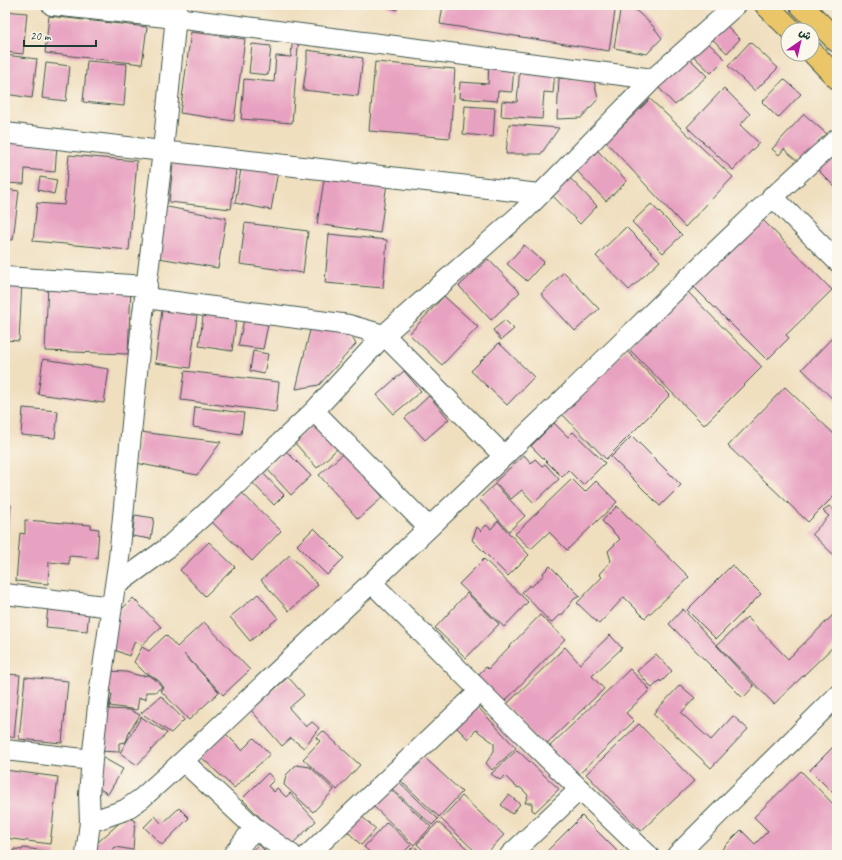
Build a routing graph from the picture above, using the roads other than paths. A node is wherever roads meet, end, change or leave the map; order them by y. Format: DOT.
graph roads {
  1 [pos="52,5"];
  2 [pos="736,5"];
  3 [pos="766,5"];
  4 [pos="801,5"];
  5 [pos="177,11"];
  6 [pos="782,22"];
  7 [pos="836,36"];
  8 [pos="820,60"];
  9 [pos="837,78"];
  10 [pos="653,79"];
  11 [pos="5,133"];
  12 [pos="837,139"];
  13 [pos="163,151"];
  14 [pos="540,194"];
  15 [pos="772,196"];
  16 [pos="837,261"];
  17 [pos="5,277"];
  18 [pos="146,292"];
  19 [pos="384,335"];
  20 [pos="314,411"];
  21 [pos="504,456"];
  22 [pos="428,527"];
  23 [pos="372,583"];
  24 [pos="116,586"];
  25 [pos="5,594"];
  26 [pos="112,607"];
  27 [pos="480,691"];
  28 [pos="837,696"];
  29 [pos="5,750"];
  30 [pos="92,760"];
  31 [pos="183,761"];
  32 [pos="580,789"];
  33 [pos="90,822"];
  34 [pos="257,830"];
  35 [pos="86,855"];
  36 [pos="232,855"];
  37 [pos="292,855"];
  38 [pos="308,855"];
  39 [pos="510,855"];
  40 [pos="648,855"];
  41 [pos="677,855"];
  1 -- 5 [label="street"];
  2 -- 10 [label="street"];
  3 -- 6 [label="main road"];
  4 -- 7 [label="main road"];
  5 -- 10 [label="street"];
  5 -- 13 [label="street"];
  8 -- 9 [label="main road"];
  10 -- 14 [label="street"];
  11 -- 13 [label="street"];
  12 -- 15 [label="street"];
  13 -- 14 [label="street"];
  13 -- 18 [label="street"];
  14 -- 19 [label="street"];
  15 -- 16 [label="street"];
  15 -- 21 [label="street"];
  17 -- 18 [label="street"];
  18 -- 19 [label="street"];
  18 -- 24 [label="street"];
  19 -- 20 [label="street"];
  19 -- 21 [label="street"];
  20 -- 22 [label="street"];
  20 -- 24 [label="street"];
  21 -- 22 [label="street"];
  22 -- 23 [label="street"];
  23 -- 27 [label="street"];
  23 -- 31 [label="street"];
  24 -- 26 [label="street"];
  25 -- 26 [label="street"];
  26 -- 30 [label="street"];
  27 -- 32 [label="street"];
  27 -- 38 [label="street"];
  28 -- 41 [label="street"];
  29 -- 30 [label="street"];
  30 -- 33 [label="street"];
  31 -- 33 [label="street"];
  31 -- 34 [label="street"];
  32 -- 39 [label="street"];
  32 -- 40 [label="street"];
  33 -- 35 [label="street"];
  34 -- 36 [label="street"];
  34 -- 37 [label="street"];
}
